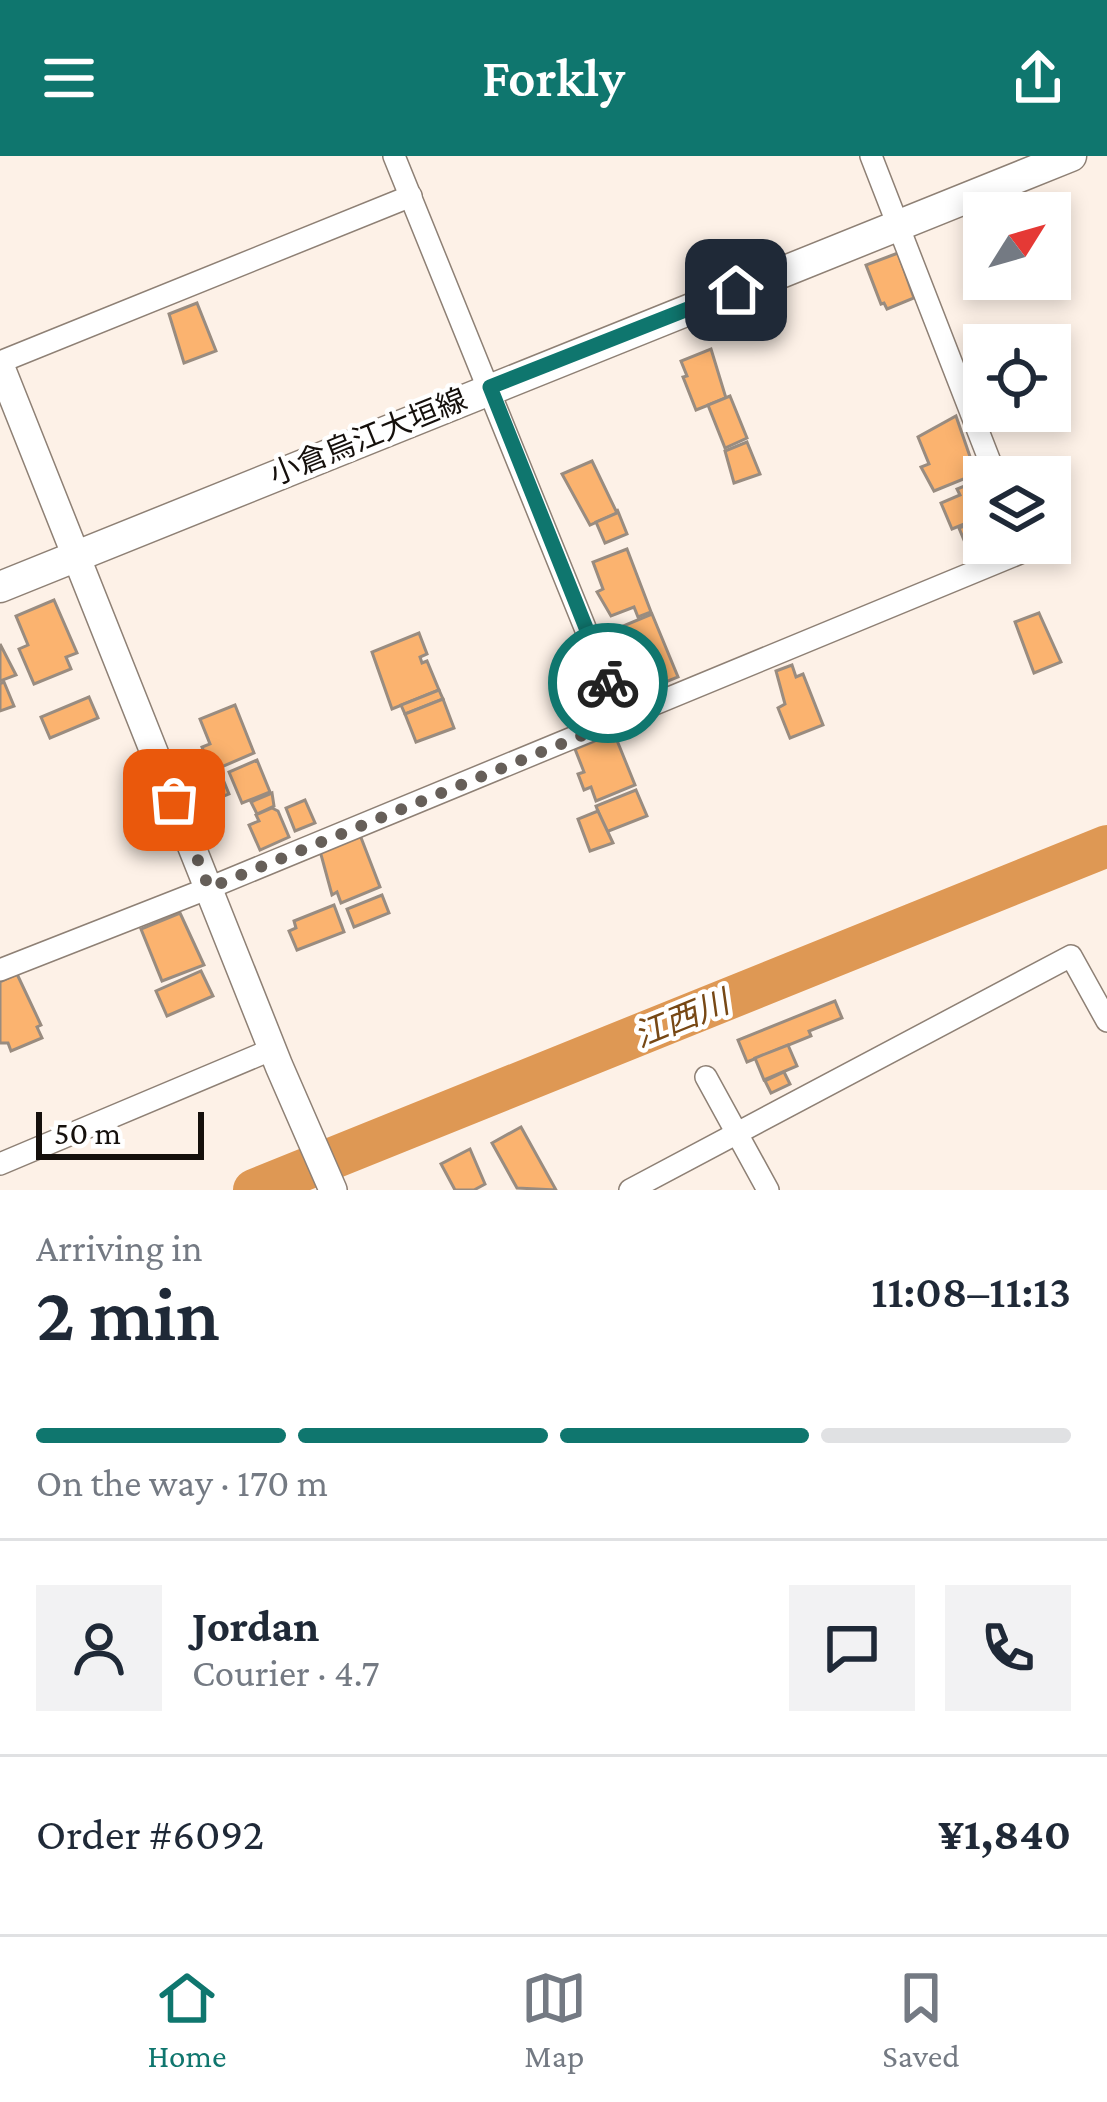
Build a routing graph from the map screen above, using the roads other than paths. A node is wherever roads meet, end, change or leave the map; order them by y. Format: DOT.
graph roads {
  1 [pos="394,156"];
  2 [pos="871,156"];
  3 [pos="1071,156"];
  4 [pos="411,196"];
  5 [pos="899,225"];
  6 [pos="0,363"];
  7 [pos="490,387"];
  8 [pos="988,456"];
  9 [pos="75,556"];
  10 [pos="994,564"];
  11 [pos="0,587"];
  12 [pos="622,719"];
  13 [pos="209,888"];
  14 [pos="0,970"];
  15 [pos="1107,1022"];
  16 [pos="276,1058"];
  17 [pos="706,1077"];
  18 [pos="737,1132"];
  19 [pos="0,1164"];
  20 [pos="331,1186"];
  21 [pos="630,1190"];
  22 [pos="768,1190"];
  1 -- 4 [label="street"];
  2 -- 5 [label="street"];
  3 -- 5 [label="main road, 小倉烏江大垣線"];
  4 -- 6 [label="street"];
  4 -- 7 [label="street"];
  5 -- 7 [label="main road, 小倉烏江大垣線"];
  5 -- 8 [label="street"];
  6 -- 9 [label="street"];
  7 -- 9 [label="main road, 小倉烏江大垣線"];
  7 -- 12 [label="street"];
  9 -- 11 [label="main road, 小倉烏江大垣線"];
  9 -- 13 [label="street"];
  10 -- 12 [label="street"];
  12 -- 13 [label="street"];
  13 -- 14 [label="street"];
  13 -- 16 [label="street"];
  15 -- 18 [label="street"];
  16 -- 19 [label="street"];
  16 -- 20 [label="street"];
  17 -- 18 [label="street"];
  18 -- 21 [label="street"];
  18 -- 22 [label="street"];
}
